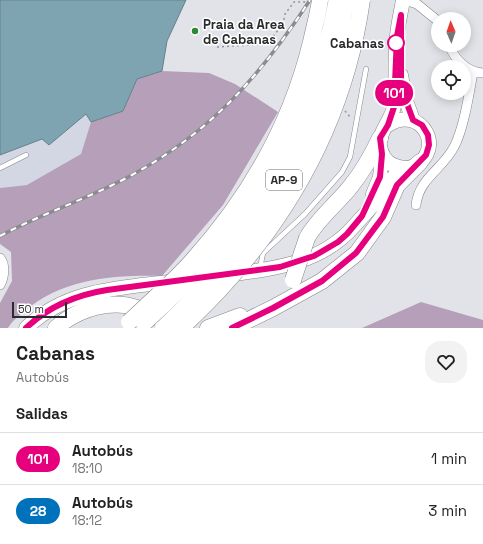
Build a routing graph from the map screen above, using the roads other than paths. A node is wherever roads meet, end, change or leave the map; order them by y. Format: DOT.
graph roads {
  1 [pos="336,0"];
  2 [pos="346,0"];
  3 [pos="362,0"];
  4 [pos="407,0"];
  5 [pos="310,2"];
  6 [pos="401,15"];
  7 [pos="431,15"];
  8 [pos="453,52"];
  9 [pos="366,68"];
  10 [pos="473,72"];
  11 [pos="483,73"];
  12 [pos="413,120"];
  13 [pos="384,131"];
  14 [pos="26,154"];
  15 [pos="382,154"];
  16 [pos="420,162"];
  17 [pos="0,168"];
  18 [pos="402,168"];
  19 [pos="416,205"];
  20 [pos="362,216"];
  21 [pos="0,258"];
  22 [pos="260,270"];
  23 [pos="0,285"];
  24 [pos="134,325"];
  25 [pos="26,328"];
  26 [pos="56,328"];
  27 [pos="163,328"];
  28 [pos="176,328"];
  29 [pos="180,328"];
  30 [pos="208,328"];
  31 [pos="232,328"];
  1 -- 24 [label="highway, AP-9, bridge"];
  2 -- 27 [label="highway, AP-9, bridge"];
  3 -- 29 [label="highway, bridge"];
  4 -- 6 [label="highway"];
  4 -- 7 [label="street"];
  5 -- 24 [label="highway, bridge"];
  6 -- 12 [label="highway"];
  6 -- 13 [label="highway"];
  8 -- 10 [label="street"];
  9 -- 22 [label="lane"];
  10 -- 11 [label="street"];
  10 -- 19 [label="street"];
  12 -- 13 [label="highway"];
  12 -- 16 [label="highway"];
  13 -- 15 [label="highway"];
  13 -- 30 [label="highway, bridge"];
  14 -- 17 [label="lane"];
  15 -- 18 [label="highway"];
  15 -- 20 [label="highway"];
  16 -- 18 [label="highway"];
  16 -- 31 [label="highway"];
  18 -- 20 [label="highway"];
  20 -- 22 [label="highway"];
  21 -- 23 [label="street"];
  22 -- 25 [label="highway"];
  26 -- 28 [label="highway"];
}
